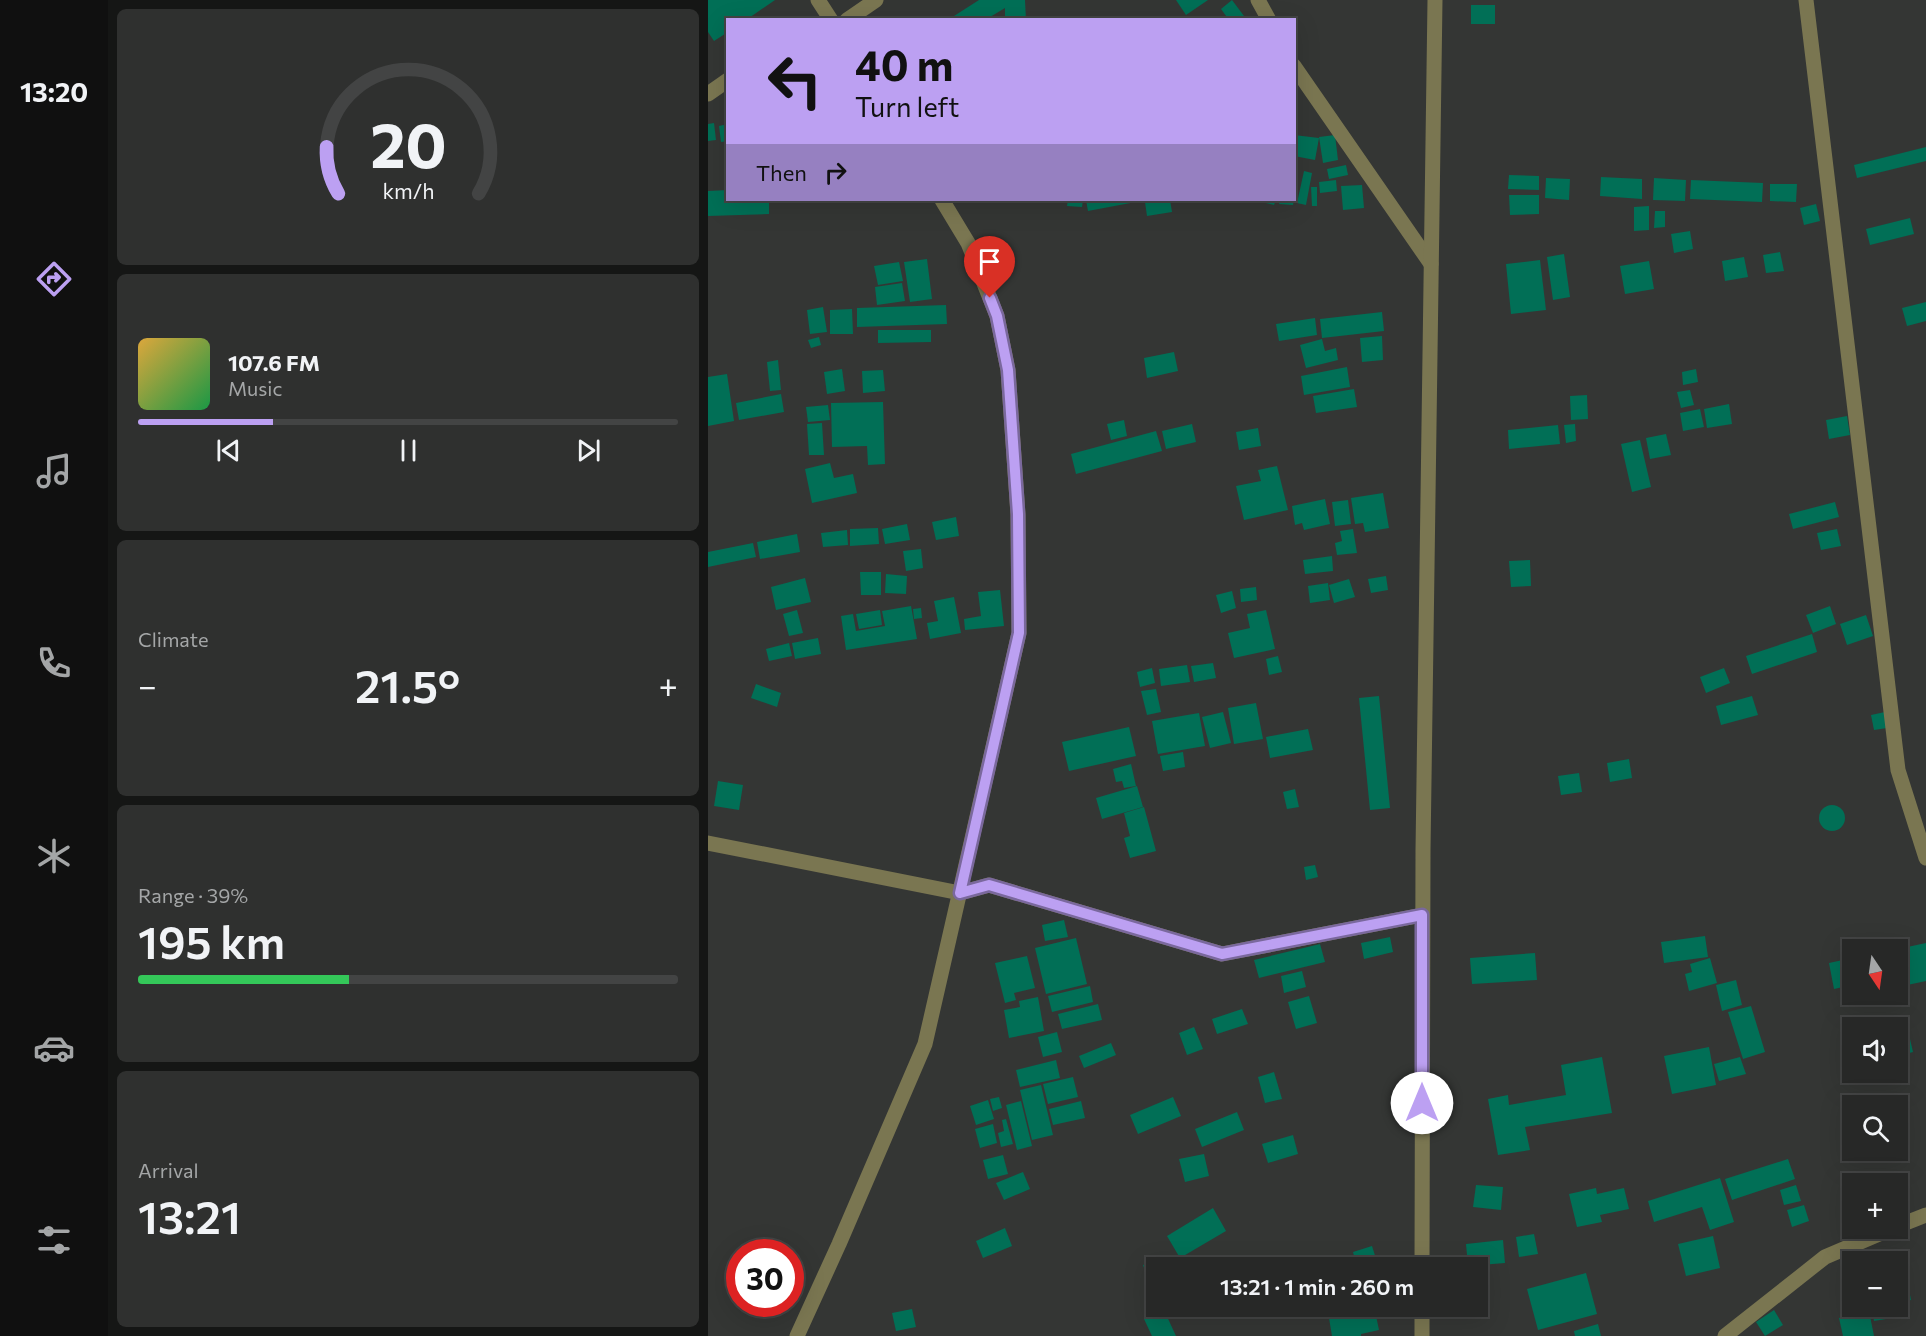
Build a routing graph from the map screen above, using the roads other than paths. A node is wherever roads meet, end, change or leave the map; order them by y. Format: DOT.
graph roads {
  1 [pos="818,0"];
  2 [pos="876,0"];
  3 [pos="1258,0"];
  4 [pos="1435,0"];
  5 [pos="1806,0"];
  6 [pos="830,18"];
  7 [pos="850,18"];
  8 [pos="1268,18"];
  9 [pos="1296,69"];
  10 [pos="726,81"];
  11 [pos="708,94"];
  12 [pos="943,201"];
  13 [pos="1431,264"];
  14 [pos="708,843"];
  15 [pos="1926,858"];
  16 [pos="960,893"];
  17 [pos="1422,915"];
  18 [pos="1926,1215"];
  19 [pos="1908,1223"];
  20 [pos="1867,1239"];
  21 [pos="1422,1257"];
  22 [pos="1422,1317"];
  23 [pos="797,1336"];
  24 [pos="1422,1336"];
  25 [pos="1725,1336"];
  1 -- 6 [label="street"];
  2 -- 7 [label="street"];
  3 -- 8 [label="street"];
  4 -- 13 [label="street"];
  5 -- 15 [label="street"];
  9 -- 13 [label="street"];
  10 -- 11 [label="street"];
  12 -- 16 [label="street"];
  13 -- 17 [label="street"];
  14 -- 16 [label="street"];
  16 -- 17 [label="street"];
  16 -- 23 [label="street"];
  17 -- 21 [label="street"];
  18 -- 19 [label="street"];
  20 -- 25 [label="street"];
  22 -- 24 [label="street"];
}
